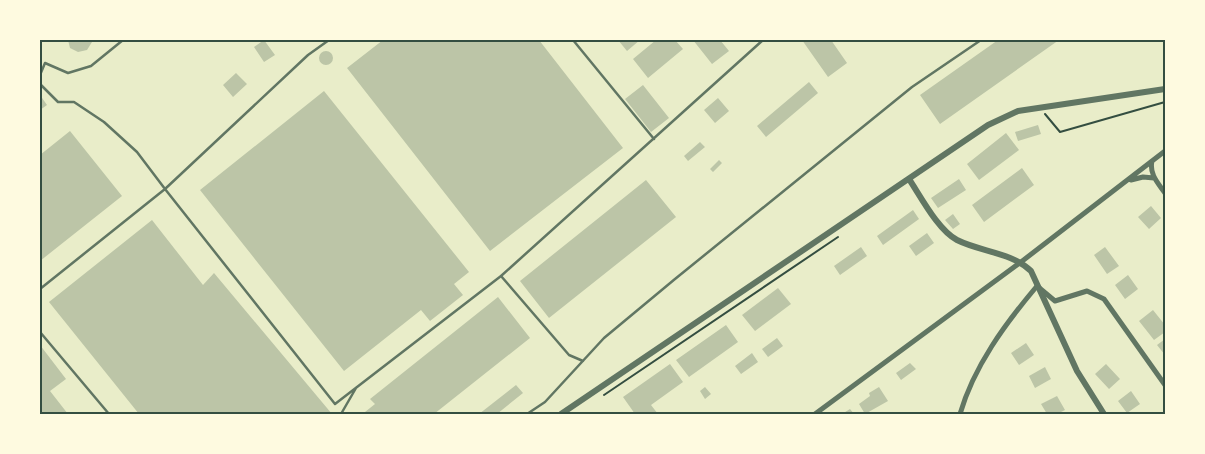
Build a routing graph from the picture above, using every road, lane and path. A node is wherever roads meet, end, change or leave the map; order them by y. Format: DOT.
graph roads {
  1 [pos="123,40"];
  2 [pos="329,40"];
  3 [pos="573,40"];
  4 [pos="763,40"];
  5 [pos="981,40"];
  6 [pos="40,75"];
  7 [pos="40,84"];
  8 [pos="1165,89"];
  9 [pos="1165,102"];
  10 [pos="1043,112"];
  11 [pos="654,139"];
  12 [pos="1165,151"];
  13 [pos="1152,160"];
  14 [pos="1154,178"];
  15 [pos="910,179"];
  16 [pos="1128,181"];
  17 [pos="165,189"];
  18 [pos="1165,193"];
  19 [pos="841,235"];
  20 [pos="1021,262"];
  21 [pos="501,276"];
  22 [pos="1037,286"];
  23 [pos="40,289"];
  24 [pos="40,332"];
  25 [pos="583,361"];
  26 [pos="1165,385"];
  27 [pos="357,387"];
  28 [pos="598,399"];
  29 [pos="570,412"];
  30 [pos="109,414"];
  31 [pos="342,414"];
  32 [pos="527,414"];
  33 [pos="561,414"];
  34 [pos="815,414"];
  35 [pos="960,414"];
  36 [pos="1104,414"];
  1 -- 6 [label="lane"];
  2 -- 17 [label="lane"];
  3 -- 11 [label="lane"];
  4 -- 11 [label="lane"];
  5 -- 25 [label="lane"];
  7 -- 17 [label="lane"];
  8 -- 15 [label="street"];
  9 -- 10 [label="path"];
  11 -- 21 [label="lane"];
  12 -- 13 [label="street"];
  13 -- 14 [label="street"];
  13 -- 16 [label="street"];
  14 -- 16 [label="street"];
  14 -- 18 [label="street"];
  15 -- 20 [label="street"];
  15 -- 29 [label="street"];
  16 -- 20 [label="street"];
  17 -- 23 [label="lane"];
  17 -- 27 [label="lane"];
  19 -- 28 [label="path"];
  20 -- 22 [label="street"];
  20 -- 34 [label="street"];
  21 -- 25 [label="lane"];
  21 -- 27 [label="lane"];
  22 -- 26 [label="street"];
  22 -- 35 [label="street"];
  22 -- 36 [label="street"];
  24 -- 30 [label="lane"];
  25 -- 32 [label="lane"];
  27 -- 31 [label="lane"];
  29 -- 33 [label="street"];
}
